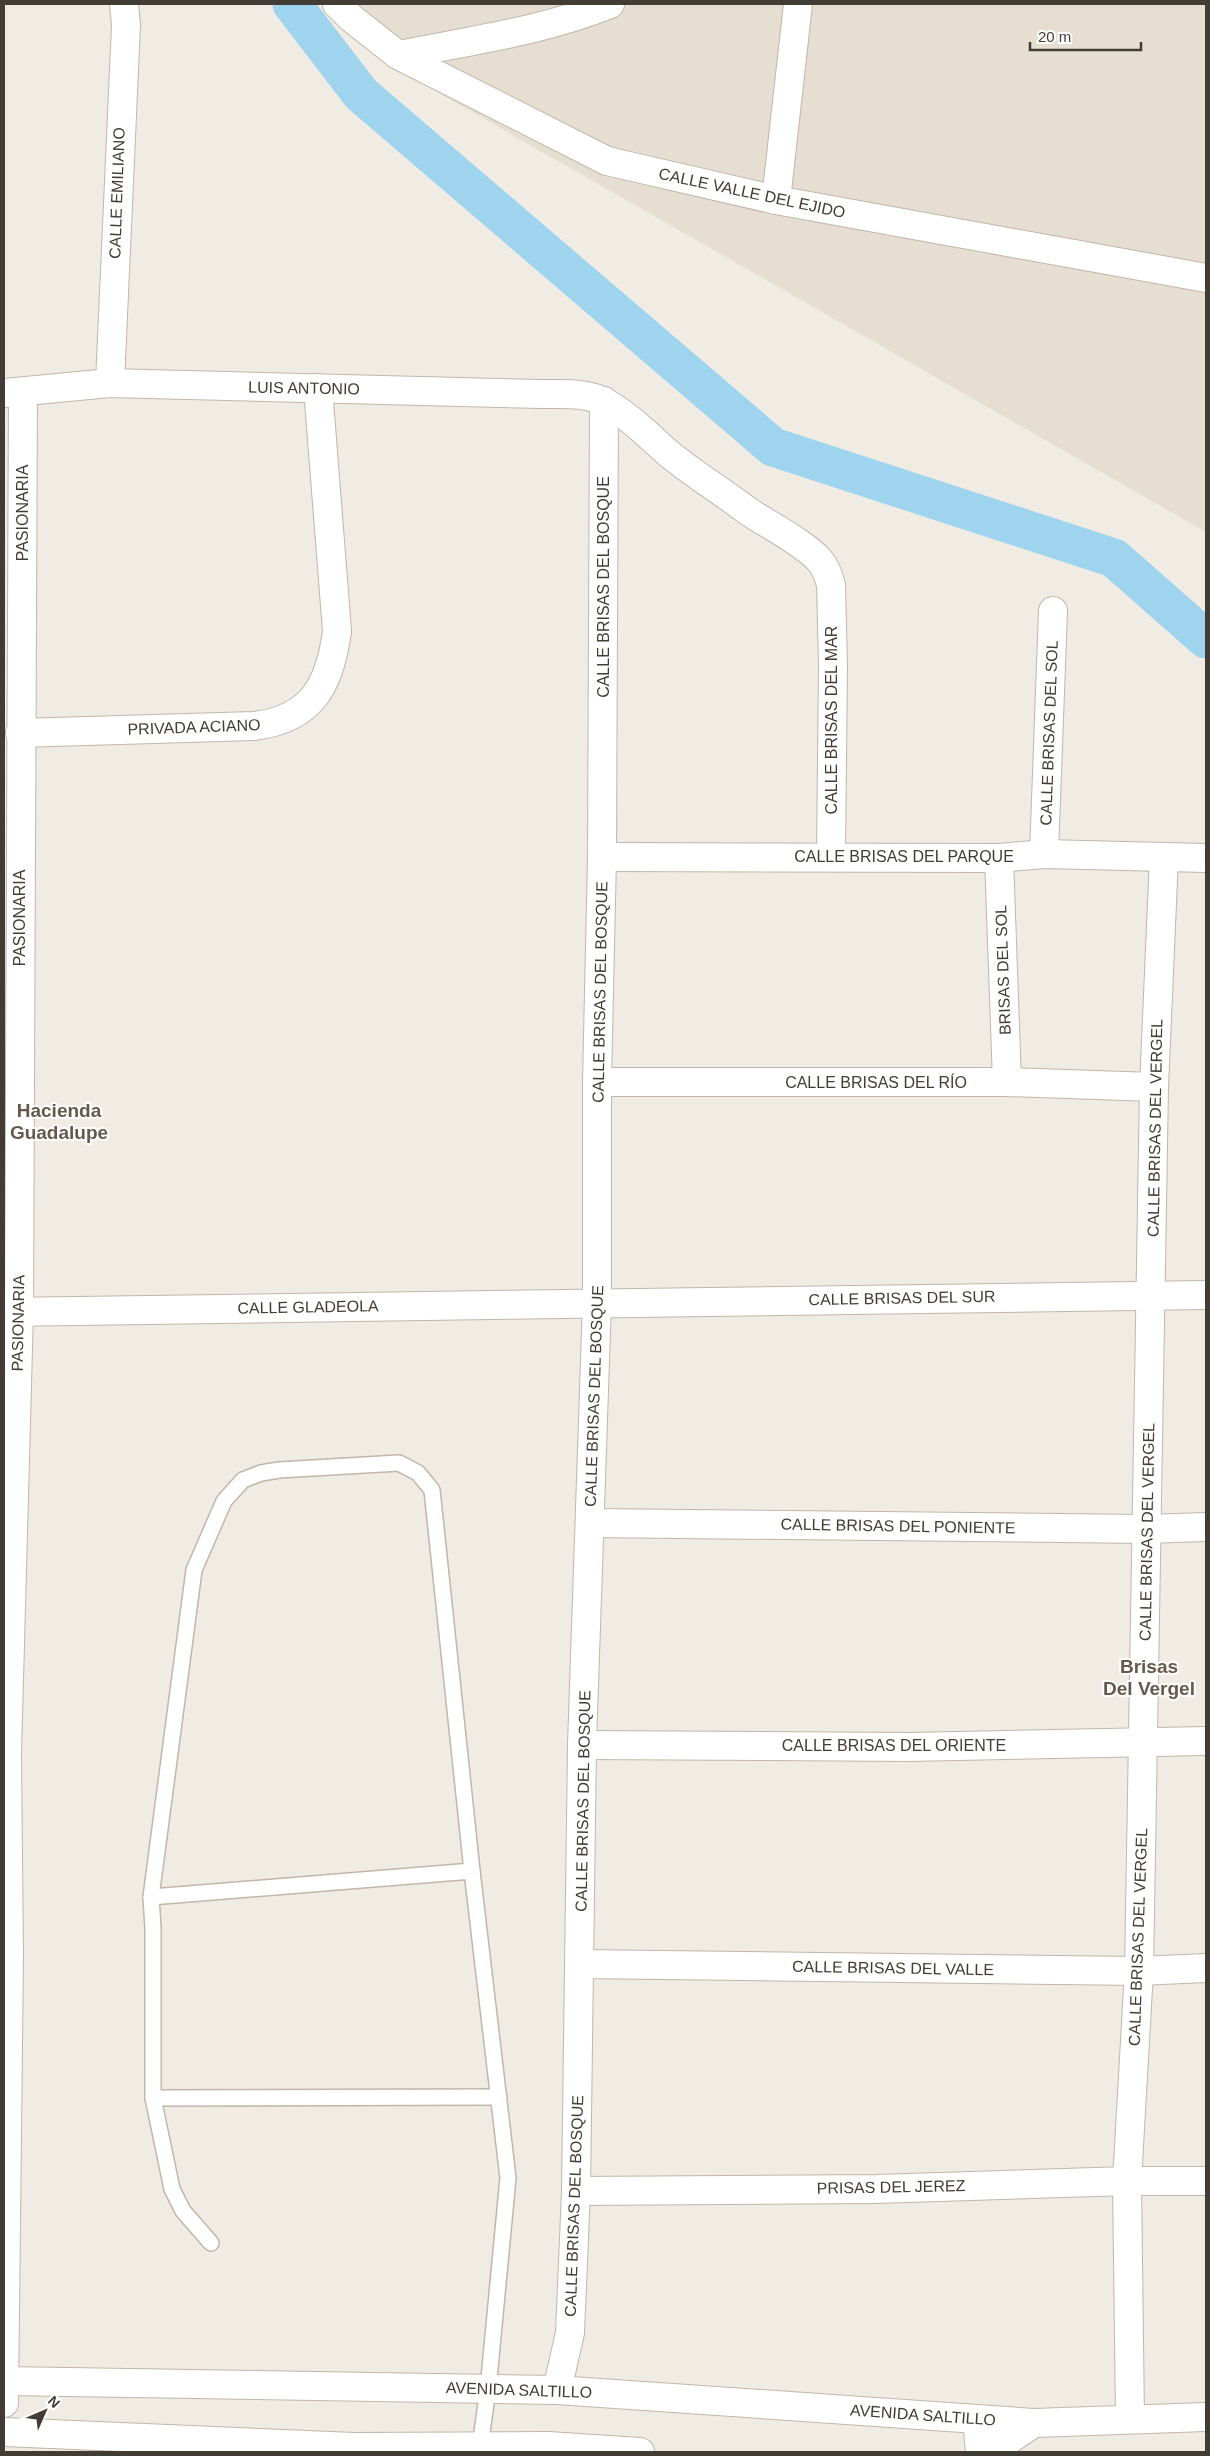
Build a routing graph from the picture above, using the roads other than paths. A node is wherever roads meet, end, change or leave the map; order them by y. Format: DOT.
graph roads {
  1 [pos="124,4"];
  2 [pos="337,4"];
  3 [pos="610,4"];
  4 [pos="798,4"];
  5 [pos="398,55"];
  6 [pos="776,200"];
  7 [pos="1206,278"];
  8 [pos="110,383"];
  9 [pos="318,388"];
  10 [pos="13,393"];
  11 [pos="604,401"];
  12 [pos="1053,611"];
  13 [pos="20,733"];
  14 [pos="1044,854"];
  15 [pos="831,856"];
  16 [pos="1164,856"];
  17 [pos="602,857"];
  18 [pos="999,858"];
  19 [pos="1206,858"];
  20 [pos="11,1082"];
  21 [pos="597,1082"];
  22 [pos="1007,1082"];
  23 [pos="1154,1087"];
  24 [pos="1151,1295"];
  25 [pos="1206,1295"];
  26 [pos="597,1302"];
  27 [pos="12,1312"];
  28 [pos="590,1523"];
  29 [pos="1206,1527"];
  30 [pos="1147,1529"];
  31 [pos="8,1555"];
  32 [pos="1206,1742"];
  33 [pos="1144,1743"];
  34 [pos="582,1745"];
  35 [pos="5,1754"];
  36 [pos="472,1871"];
  37 [pos="151,1897"];
  38 [pos="6,1955"];
  39 [pos="581,1964"];
  40 [pos="1206,1968"];
  41 [pos="1139,1971"];
  42 [pos="499,2097"];
  43 [pos="153,2098"];
  44 [pos="5,2164"];
  45 [pos="1127,2181"];
  46 [pos="1206,2181"];
  47 [pos="576,2191"];
  48 [pos="211,2243"];
  49 [pos="4,2388"];
  50 [pos="488,2389"];
  51 [pos="557,2390"];
  52 [pos="1206,2417"];
  53 [pos="1130,2418"];
  54 [pos="977,2419"];
  55 [pos="1034,2423"];
  56 [pos="4,2432"];
  57 [pos="480,2447"];
  58 [pos="640,2452"];
  59 [pos="980,2452"];
  60 [pos="991,2452"];
  1 -- 8 [label="street, CALLE EMILIANO"];
  2 -- 5 [label="street, CALLE VALLE DEL EJIDO"];
  3 -- 5 [label="street"];
  4 -- 6 [label="street"];
  5 -- 6 [label="street, CALLE VALLE DEL EJIDO"];
  6 -- 7 [label="street, CALLE VALLE DEL EJIDO"];
  8 -- 9 [label="street, LUIS ANTONIO"];
  8 -- 10 [label="street, LUIS ANTONIO"];
  9 -- 11 [label="street, LUIS ANTONIO"];
  9 -- 13 [label="street, PRIVADA ACIANO"];
  10 -- 13 [label="street, PASIONARIA"];
  11 -- 15 [label="street, CALLE BRISAS DEL MAR"];
  11 -- 17 [label="street, CALLE BRISAS DEL BOSQUE"];
  12 -- 14 [label="street, CALLE BRISAS DEL SOL"];
  13 -- 20 [label="street, PASIONARIA"];
  14 -- 16 [label="street, CALLE BRISAS DEL PARQUE"];
  14 -- 18 [label="street, CALLE BRISAS DEL PARQUE"];
  15 -- 17 [label="street, CALLE BRISAS DEL PARQUE"];
  15 -- 18 [label="street, CALLE BRISAS DEL PARQUE"];
  16 -- 19 [label="street, CALLE BRISAS DEL PARQUE"];
  16 -- 23 [label="street, CALLE BRISAS DEL VERGEL"];
  17 -- 21 [label="street, CALLE BRISAS DEL BOSQUE"];
  18 -- 22 [label="street, BRISAS DEL SOL"];
  20 -- 27 [label="street, PASIONARIA"];
  21 -- 22 [label="street, CALLE BRISAS DEL RÍO"];
  21 -- 26 [label="street, CALLE BRISAS DEL BOSQUE"];
  22 -- 23 [label="street, CALLE BRISAS DEL RÍO"];
  23 -- 24 [label="street, CALLE BRISAS DEL VERGEL"];
  24 -- 25 [label="street, CALLE BRISAS DEL SUR"];
  24 -- 26 [label="street, CALLE BRISAS DEL SUR"];
  24 -- 30 [label="street, CALLE BRISAS DEL VERGEL"];
  26 -- 27 [label="street, CALLE GLADEOLA"];
  26 -- 28 [label="street, CALLE BRISAS DEL BOSQUE"];
  27 -- 31 [label="street, PASIONARIA"];
  28 -- 30 [label="street, CALLE BRISAS DEL PONIENTE"];
  28 -- 34 [label="street, CALLE BRISAS DEL BOSQUE"];
  29 -- 30 [label="street, CALLE BRISAS DEL PONIENTE"];
  30 -- 33 [label="street, CALLE BRISAS DEL VERGEL"];
  31 -- 35 [label="street, PASIONARIA"];
  32 -- 33 [label="street, CALLE BRISAS DEL ORIENTE"];
  33 -- 34 [label="street, CALLE BRISAS DEL ORIENTE"];
  33 -- 41 [label="street, CALLE BRISAS DEL VERGEL"];
  34 -- 39 [label="street, CALLE BRISAS DEL BOSQUE"];
  35 -- 38 [label="street, PASIONARIA"];
  36 -- 37 [label="lane"];
  36 -- 37 [label="lane"];
  36 -- 42 [label="lane"];
  37 -- 43 [label="lane"];
  38 -- 44 [label="street, PASIONARIA"];
  39 -- 41 [label="street, CALLE BRISAS DEL VALLE"];
  39 -- 47 [label="street, CALLE BRISAS DEL BOSQUE"];
  40 -- 41 [label="street, CALLE BRISAS DEL VALLE"];
  41 -- 45 [label="street, CALLE BRISAS DEL VERGEL"];
  42 -- 43 [label="lane"];
  42 -- 50 [label="lane"];
  43 -- 48 [label="lane"];
  44 -- 49 [label="street, PASIONARIA"];
  45 -- 46 [label="street, PRISAS DEL JEREZ"];
  45 -- 47 [label="street, PRISAS DEL JEREZ"];
  45 -- 53 [label="street, CALLE BRISAS DEL VERGEL"];
  47 -- 51 [label="street, CALLE BRISAS DEL BOSQUE"];
  49 -- 50 [label="street, AVENIDA SALTILLO"];
  50 -- 51 [label="street, AVENIDA SALTILLO"];
  50 -- 57 [label="lane"];
  51 -- 54 [label="street, AVENIDA SALTILLO"];
  52 -- 53 [label="street, AVENIDA SALTILLO"];
  53 -- 55 [label="street, AVENIDA SALTILLO"];
  54 -- 55 [label="street, AVENIDA SALTILLO"];
  54 -- 59 [label="street"];
  55 -- 60 [label="street, AVENIDA SALTILLO"];
  56 -- 57 [label="street"];
  57 -- 58 [label="street"];
}
